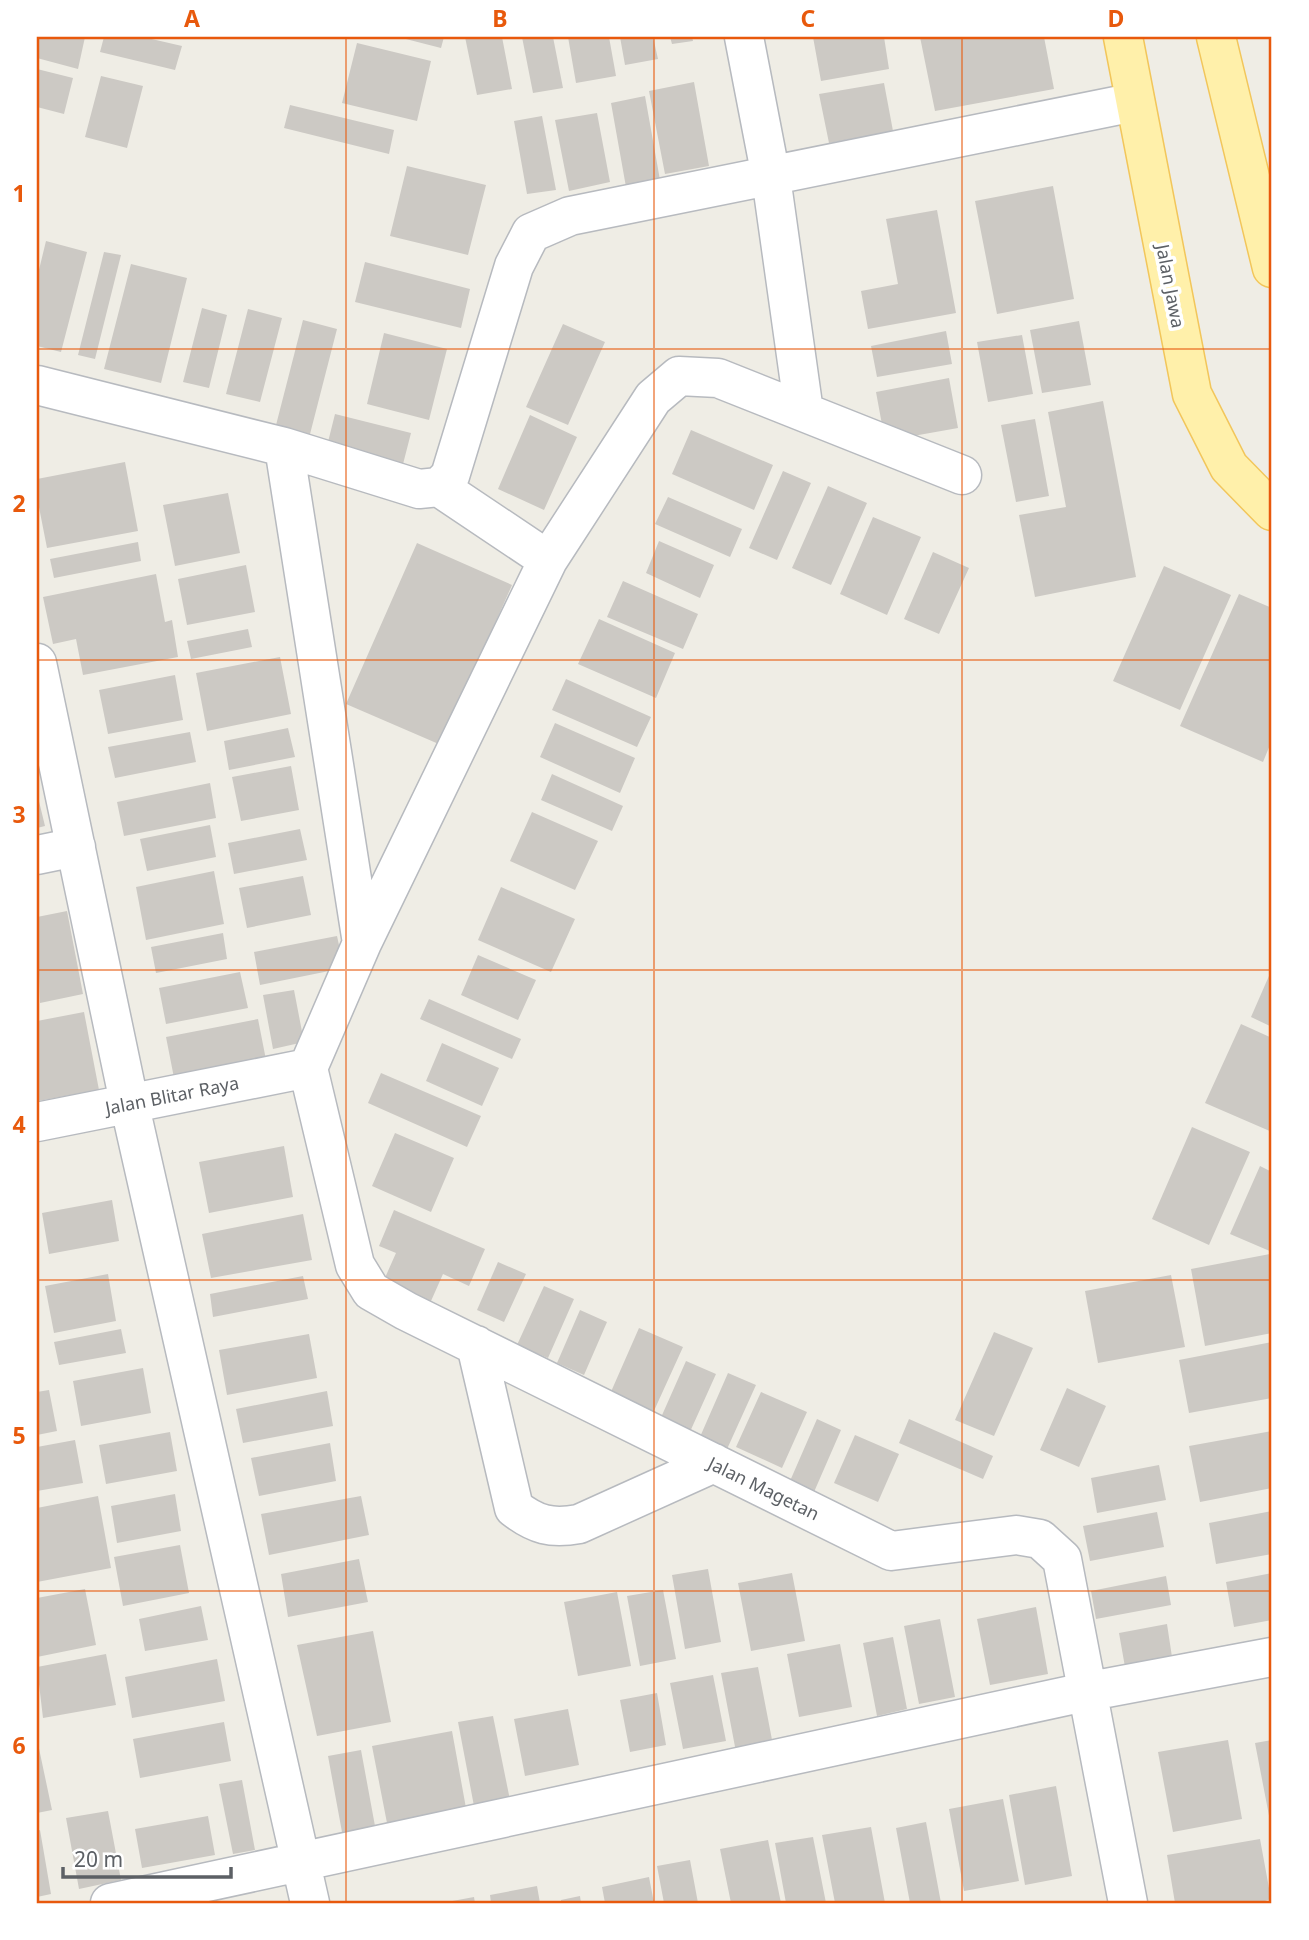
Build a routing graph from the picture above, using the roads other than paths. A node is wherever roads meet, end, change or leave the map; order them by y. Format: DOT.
graph roads {
  1 [pos="744,37"];
  2 [pos="1123,37"];
  3 [pos="1216,37"];
  4 [pos="1135,102"];
  5 [pos="771,177"];
  6 [pos="1272,268"];
  7 [pos="37,385"];
  8 [pos="804,412"];
  9 [pos="284,447"];
  10 [pos="962,475"];
  11 [pos="439,487"];
  12 [pos="1272,511"];
  13 [pos="548,560"];
  14 [pos="37,663"];
  15 [pos="76,847"];
  16 [pos="37,855"];
  17 [pos="362,943"];
  18 [pos="307,1068"];
  19 [pos="129,1102"];
  20 [pos="37,1122"];
  21 [pos="476,1345"];
  22 [pos="714,1463"];
  23 [pos="1272,1657"];
  24 [pos="1085,1692"];
  25 [pos="300,1863"];
  26 [pos="110,1903"];
  27 [pos="310,1903"];
  28 [pos="1128,1903"];
  1 -- 5 [label="street"];
  2 -- 4 [label="main road, Jalan Jawa"];
  3 -- 6 [label="main road"];
  4 -- 5 [label="street"];
  4 -- 12 [label="main road, Jalan Jawa"];
  5 -- 8 [label="street"];
  5 -- 11 [label="street"];
  7 -- 9 [label="street"];
  8 -- 10 [label="street"];
  8 -- 13 [label="street"];
  9 -- 11 [label="street"];
  9 -- 17 [label="street"];
  11 -- 13 [label="street"];
  13 -- 17 [label="street"];
  14 -- 15 [label="street"];
  15 -- 16 [label="street"];
  15 -- 19 [label="street"];
  17 -- 18 [label="street"];
  18 -- 19 [label="street, Jalan Blitar Raya"];
  18 -- 21 [label="street, Jalan Magetan"];
  19 -- 20 [label="street, Jalan Blitar Raya"];
  19 -- 25 [label="street"];
  21 -- 22 [label="street, Jalan Magetan"];
  21 -- 22 [label="street"];
  22 -- 24 [label="street, Jalan Magetan"];
  23 -- 24 [label="street"];
  24 -- 25 [label="street"];
  24 -- 28 [label="street, Jalan Magetan"];
  25 -- 26 [label="street"];
  25 -- 27 [label="street"];
}
